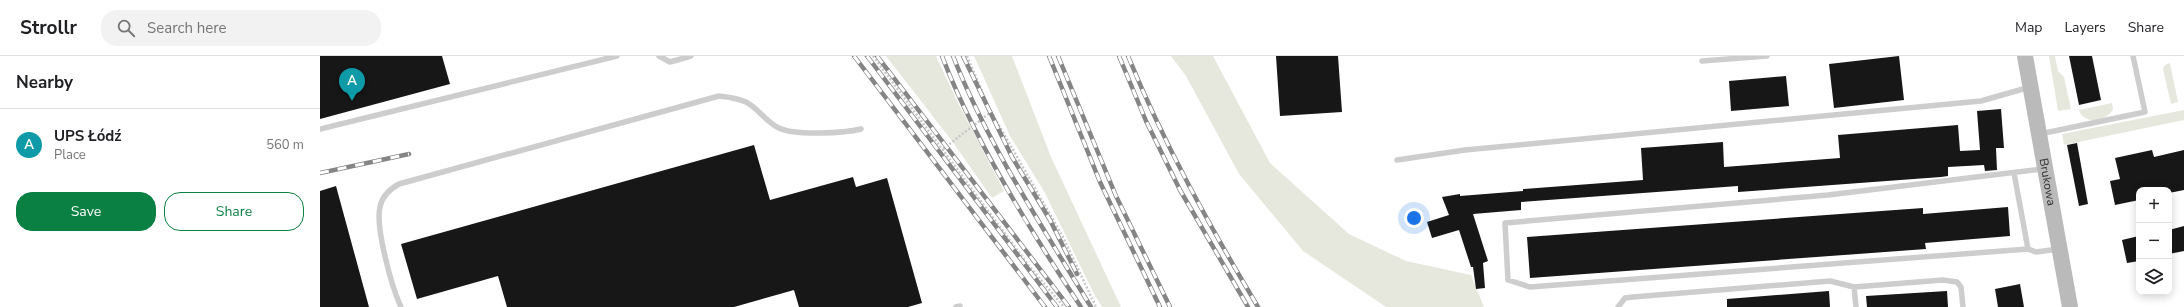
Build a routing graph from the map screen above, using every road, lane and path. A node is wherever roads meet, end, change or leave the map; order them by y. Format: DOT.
graph roads {
  1 [pos="617,56"];
  2 [pos="659,56"];
  3 [pos="691,56"];
  4 [pos="873,56"];
  5 [pos="967,56"];
  6 [pos="1767,56"];
  7 [pos="2025,56"];
  8 [pos="2133,56"];
  9 [pos="1702,61"];
  10 [pos="2031,86"];
  11 [pos="991,112"];
  12 [pos="320,129"];
  13 [pos="861,129"];
  14 [pos="2040,134"];
  15 [pos="943,149"];
  16 [pos="1397,160"];
  17 [pos="2046,169"];
  18 [pos="2014,173"];
  19 [pos="2028,249"];
  20 [pos="2060,249"];
  21 [pos="1854,287"];
  22 [pos="401,307"];
  23 [pos="1064,307"];
  24 [pos="1096,307"];
  25 [pos="1618,307"];
  26 [pos="1856,307"];
  27 [pos="1962,307"];
  28 [pos="2070,307"];
  1 -- 12 [label="lane"];
  2 -- 3 [label="lane"];
  4 -- 15 [label="path"];
  5 -- 11 [label="path"];
  6 -- 9 [label="lane"];
  7 -- 10 [label="street, Brukowa"];
  8 -- 14 [label="lane"];
  10 -- 14 [label="street, Brukowa"];
  10 -- 16 [label="lane"];
  11 -- 15 [label="path"];
  11 -- 24 [label="path"];
  13 -- 22 [label="lane"];
  14 -- 17 [label="street, Brukowa"];
  15 -- 23 [label="path"];
  17 -- 18 [label="lane"];
  17 -- 20 [label="street, Brukowa"];
  18 -- 19 [label="lane"];
  18 -- 19 [label="lane"];
  19 -- 20 [label="lane"];
  20 -- 28 [label="street, Brukowa"];
  21 -- 25 [label="lane"];
  21 -- 26 [label="lane"];
  21 -- 27 [label="lane"];
}
